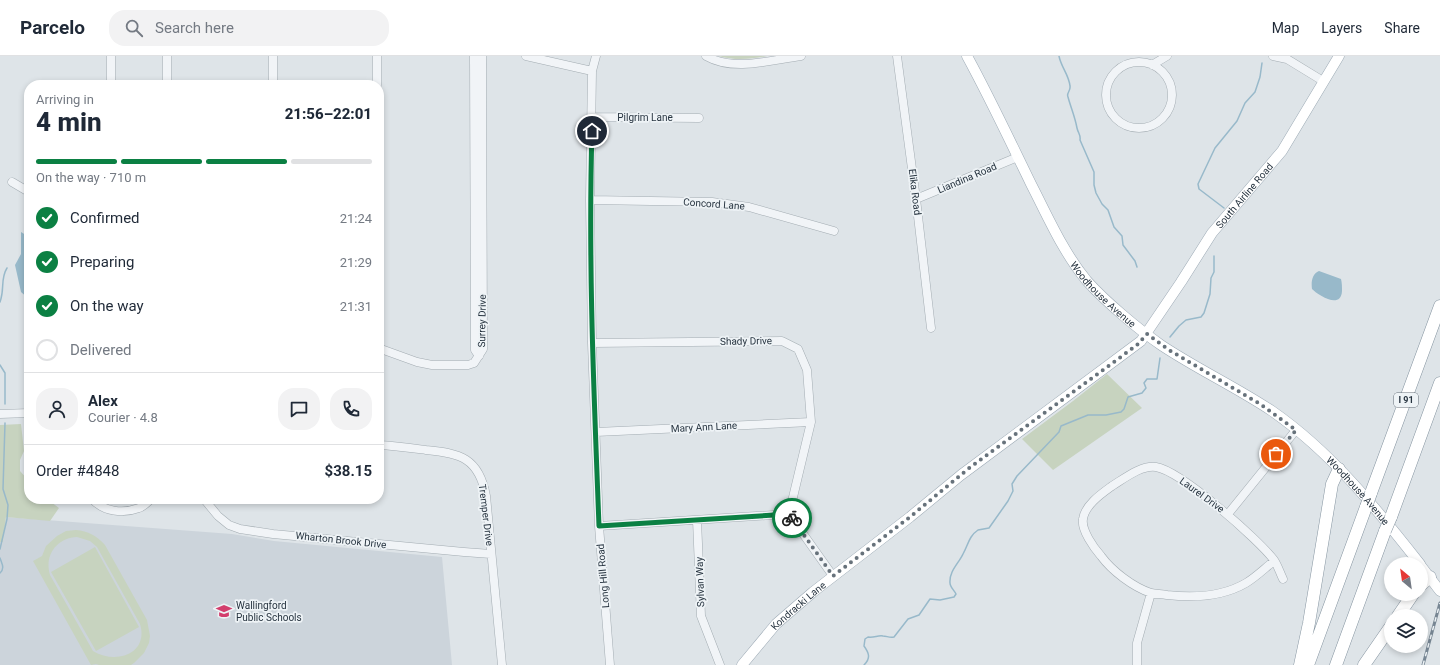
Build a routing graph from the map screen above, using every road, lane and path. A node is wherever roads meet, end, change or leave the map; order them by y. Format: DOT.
graph roads {
  1 [pos="111,56"];
  2 [pos="167,56"];
  3 [pos="273,56"];
  4 [pos="377,56"];
  5 [pos="474,56"];
  6 [pos="482,56"];
  7 [pos="526,56"];
  8 [pos="596,56"];
  9 [pos="706,56"];
  10 [pos="801,56"];
  11 [pos="896,56"];
  12 [pos="967,56"];
  13 [pos="1167,56"];
  14 [pos="1273,56"];
  15 [pos="1339,56"];
  16 [pos="1152,65"];
  17 [pos="592,71"];
  18 [pos="111,80"];
  19 [pos="167,80"];
  20 [pos="274,80"];
  21 [pos="377,80"];
  22 [pos="1323,81"];
  23 [pos="592,117"];
  24 [pos="699,118"];
  25 [pos="1018,157"];
  26 [pos="12,182"];
  27 [pos="24,189"];
  28 [pos="916,199"];
  29 [pos="590,200"];
  30 [pos="834,232"];
  31 [pos="1440,306"];
  32 [pos="931,328"];
  33 [pos="1147,334"];
  34 [pos="592,343"];
  35 [pos="384,350"];
  36 [pos="479,356"];
  37 [pos="1440,383"];
  38 [pos="24,413"];
  39 [pos="0,414"];
  40 [pos="811,422"];
  41 [pos="1296,430"];
  42 [pos="596,432"];
  43 [pos="384,446"];
  44 [pos="1339,469"];
  45 [pos="99,504"];
  46 [pos="144,504"];
  47 [pos="208,504"];
  48 [pos="790,514"];
  49 [pos="1228,514"];
  50 [pos="697,520"];
  51 [pos="599,526"];
  52 [pos="491,554"];
  53 [pos="1414,557"];
  54 [pos="1274,561"];
  55 [pos="833,576"];
  56 [pos="1283,579"];
  57 [pos="1428,583"];
  58 [pos="1440,591"];
  59 [pos="1151,593"];
  60 [pos="1384,636"];
  61 [pos="502,665"];
  62 [pos="610,665"];
  63 [pos="720,665"];
  64 [pos="742,665"];
  65 [pos="1137,665"];
  66 [pos="1300,665"];
  67 [pos="1308,665"];
  68 [pos="1336,665"];
  69 [pos="1364,665"];
  1 -- 18 [label="street"];
  2 -- 19 [label="street"];
  3 -- 20 [label="street"];
  4 -- 21 [label="street"];
  5 -- 36 [label="street, Surrey Drive"];
  6 -- 36 [label="street, Surrey Drive"];
  7 -- 17 [label="street"];
  8 -- 17 [label="street, Long Hill Road"];
  9 -- 10 [label="street"];
  11 -- 28 [label="street, Elika Road"];
  12 -- 25 [label="main road, Woodhouse Avenue"];
  13 -- 16 [label="street"];
  14 -- 22 [label="street"];
  15 -- 22 [label="main road, South Airline Road"];
  16 -- 16 [label="street"];
  17 -- 23 [label="street, Long Hill Road"];
  22 -- 33 [label="main road, South Airline Road"];
  23 -- 24 [label="street, Pilgrim Lane"];
  23 -- 29 [label="street, Long Hill Road"];
  25 -- 28 [label="street, Liandina Road"];
  25 -- 33 [label="main road, Woodhouse Avenue"];
  26 -- 27 [label="street"];
  28 -- 32 [label="street, Elika Road"];
  29 -- 30 [label="street, Concord Lane"];
  29 -- 34 [label="street, Long Hill Road"];
  31 -- 67 [label="highway, I 91, bridge"];
  33 -- 41 [label="main road, Woodhouse Avenue"];
  33 -- 55 [label="main road, Kondracki Lane"];
  34 -- 40 [label="street, Shady Drive"];
  34 -- 42 [label="street, Long Hill Road"];
  35 -- 36 [label="street"];
  37 -- 68 [label="highway, I 91, bridge"];
  38 -- 39 [label="street"];
  40 -- 42 [label="street, Mary Ann Lane"];
  40 -- 48 [label="street, Shady Drive"];
  41 -- 44 [label="main road, Woodhouse Avenue"];
  41 -- 49 [label="street"];
  42 -- 51 [label="street, Long Hill Road"];
  43 -- 52 [label="street, Tremper Drive"];
  44 -- 53 [label="main road, Woodhouse Avenue"];
  44 -- 66 [label="highway"];
  45 -- 46 [label="street"];
  47 -- 52 [label="street, Wharton Brook Drive"];
  48 -- 50 [label="street"];
  48 -- 55 [label="street"];
  49 -- 54 [label="street, Laurel Drive"];
  49 -- 59 [label="street, Laurel Drive"];
  50 -- 51 [label="street"];
  50 -- 63 [label="street, Sylvan Way"];
  51 -- 62 [label="street, Long Hill Road"];
  52 -- 61 [label="street, Tremper Drive"];
  54 -- 56 [label="street, Laurel Drive"];
  54 -- 59 [label="street, Laurel Drive"];
  55 -- 64 [label="main road, Kondracki Lane"];
  57 -- 58 [label="main road, Woodhouse Avenue"];
  59 -- 65 [label="street"];
  60 -- 69 [label="highway"];
}
